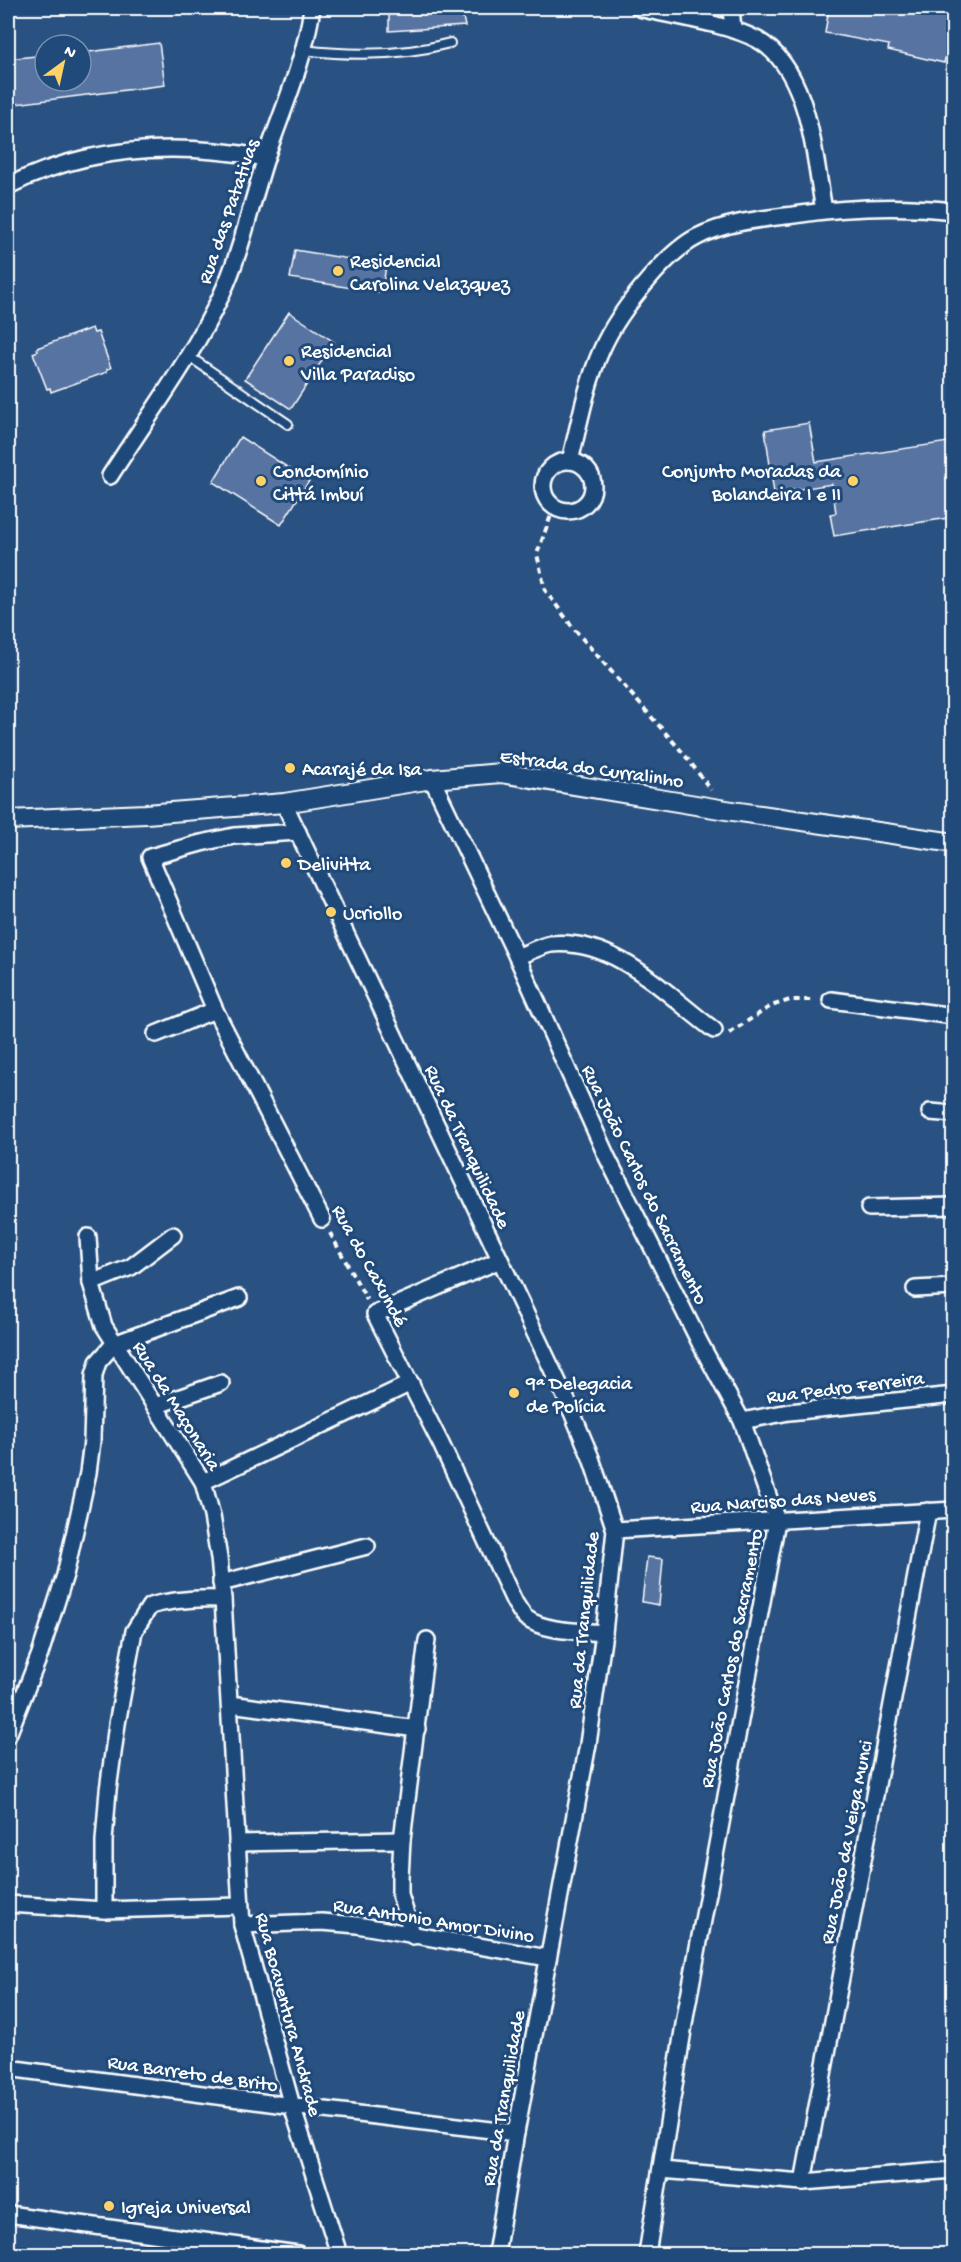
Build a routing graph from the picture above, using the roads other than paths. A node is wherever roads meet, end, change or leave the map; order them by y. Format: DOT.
graph roads {
  1 [pos="312,8"];
  2 [pos="639,8"];
  3 [pos="731,8"];
  4 [pos="733,30"];
  5 [pos="450,43"];
  6 [pos="304,50"];
  7 [pos="267,158"];
  8 [pos="8,186"];
  9 [pos="824,210"];
  10 [pos="954,211"];
  11 [pos="188,355"];
  12 [pos="288,424"];
  13 [pos="570,461"];
  14 [pos="110,476"];
  15 [pos="432,779"];
  16 [pos="284,803"];
  17 [pos="8,820"];
  18 [pos="298,832"];
  19 [pos="954,843"];
  20 [pos="517,957"];
  21 [pos="831,1000"];
  22 [pos="215,1010"];
  23 [pos="954,1016"];
  24 [pos="714,1030"];
  25 [pos="156,1035"];
  26 [pos="930,1112"];
  27 [pos="954,1114"];
  28 [pos="954,1206"];
  29 [pos="869,1208"];
  30 [pos="322,1219"];
  31 [pos="173,1234"];
  32 [pos="88,1237"];
  33 [pos="500,1260"];
  34 [pos="91,1283"];
  35 [pos="954,1287"];
  36 [pos="915,1289"];
  37 [pos="239,1298"];
  38 [pos="114,1344"];
  39 [pos="221,1383"];
  40 [pos="411,1383"];
  41 [pos="954,1395"];
  42 [pos="155,1406"];
  43 [pos="741,1421"];
  44 [pos="203,1482"];
  45 [pos="954,1510"];
  46 [pos="927,1511"];
  47 [pos="777,1521"];
  48 [pos="615,1530"];
  49 [pos="368,1546"];
  50 [pos="221,1583"];
  51 [pos="223,1599"];
  52 [pos="604,1633"];
  53 [pos="427,1640"];
  54 [pos="230,1704"];
  55 [pos="417,1729"];
  56 [pos="8,1735"];
  57 [pos="402,1840"];
  58 [pos="237,1844"];
  59 [pos="8,1904"];
  60 [pos="239,1906"];
  61 [pos="104,1910"];
  62 [pos="242,1925"];
  63 [pos="413,1936"];
  64 [pos="548,1958"];
  65 [pos="8,2068"];
  66 [pos="292,2106"];
  67 [pos="516,2133"];
  68 [pos="661,2170"];
  69 [pos="954,2170"];
  70 [pos="803,2181"];
  71 [pos="8,2214"];
  72 [pos="298,2254"];
  73 [pos="339,2254"];
  74 [pos="496,2254"];
  75 [pos="647,2254"];
  1 -- 6 [label="street, Rua das Patativas"];
  2 -- 4 [label="street"];
  3 -- 4 [label="street"];
  4 -- 9 [label="street"];
  5 -- 6 [label="lane"];
  6 -- 7 [label="street, Rua das Patativas"];
  7 -- 8 [label="street"];
  7 -- 11 [label="street, Rua das Patativas"];
  9 -- 10 [label="street"];
  9 -- 13 [label="street"];
  11 -- 12 [label="lane"];
  11 -- 14 [label="street, Rua das Patativas"];
  13 -- 13 [label="street"];
  15 -- 16 [label="street, Estrada do Curralinho"];
  15 -- 19 [label="street, Estrada do Curralinho"];
  15 -- 20 [label="street, Rua João Carlos do Sacramento"];
  16 -- 17 [label="street, Estrada do Curralinho"];
  16 -- 18 [label="street, Rua da Tranquilidade"];
  18 -- 22 [label="street, Rua do Caxundé"];
  18 -- 33 [label="street, Rua da Tranquilidade"];
  20 -- 24 [label="street"];
  20 -- 43 [label="street, Rua João Carlos do Sacramento"];
  21 -- 23 [label="street"];
  22 -- 25 [label="street"];
  22 -- 30 [label="street, Rua do Caxundé"];
  26 -- 27 [label="street"];
  28 -- 29 [label="street"];
  31 -- 34 [label="street"];
  32 -- 34 [label="street, Rua da Maçonaria"];
  33 -- 40 [label="street, Rua do Caxundé"];
  33 -- 48 [label="street, Rua da Tranquilidade"];
  34 -- 38 [label="street, Rua da Maçonaria"];
  35 -- 36 [label="street"];
  37 -- 38 [label="street"];
  38 -- 42 [label="street, Rua da Maçonaria"];
  38 -- 56 [label="street"];
  39 -- 42 [label="street"];
  40 -- 44 [label="street"];
  40 -- 52 [label="street, Rua do Caxundé"];
  41 -- 43 [label="street, Rua Pedro Ferreira"];
  42 -- 44 [label="street, Rua da Maçonaria"];
  43 -- 47 [label="street, Rua João Carlos do Sacramento"];
  44 -- 50 [label="street, Rua da Maçonaria"];
  45 -- 46 [label="street, Rua Narciso das Neves"];
  46 -- 47 [label="street, Rua Narciso das Neves"];
  46 -- 70 [label="street, Rua João da Veiga Munci"];
  47 -- 48 [label="street, Rua Narciso das Neves"];
  47 -- 68 [label="street, Rua João Carlos do Sacramento"];
  48 -- 52 [label="street, Rua da Tranquilidade"];
  49 -- 50 [label="street"];
  50 -- 51 [label="street, Rua da Maçonaria"];
  51 -- 54 [label="street, Rua Boaventura Andrade"];
  51 -- 61 [label="street"];
  52 -- 64 [label="street, Rua da Tranquilidade"];
  53 -- 55 [label="street"];
  54 -- 55 [label="street"];
  54 -- 58 [label="street, Rua Boaventura Andrade"];
  55 -- 57 [label="street"];
  57 -- 58 [label="street"];
  57 -- 63 [label="street"];
  58 -- 60 [label="street, Rua Boaventura Andrade"];
  59 -- 61 [label="street"];
  60 -- 61 [label="street"];
  60 -- 62 [label="street, Rua Boaventura Andrade"];
  62 -- 63 [label="street, Rua Antonio Amor Divino"];
  62 -- 66 [label="street, Rua Boaventura Andrade"];
  63 -- 64 [label="street, Rua Antonio Amor Divino"];
  64 -- 67 [label="street, Rua da Tranquilidade"];
  65 -- 66 [label="street, Rua Barreto de Brito"];
  66 -- 67 [label="street, Rua Barreto de Brito"];
  66 -- 73 [label="street, Rua Boaventura Andrade"];
  67 -- 74 [label="street, Rua da Tranquilidade"];
  68 -- 70 [label="street"];
  68 -- 75 [label="street, Rua João Carlos do Sacramento"];
  69 -- 70 [label="street"];
  71 -- 72 [label="street"];
}
